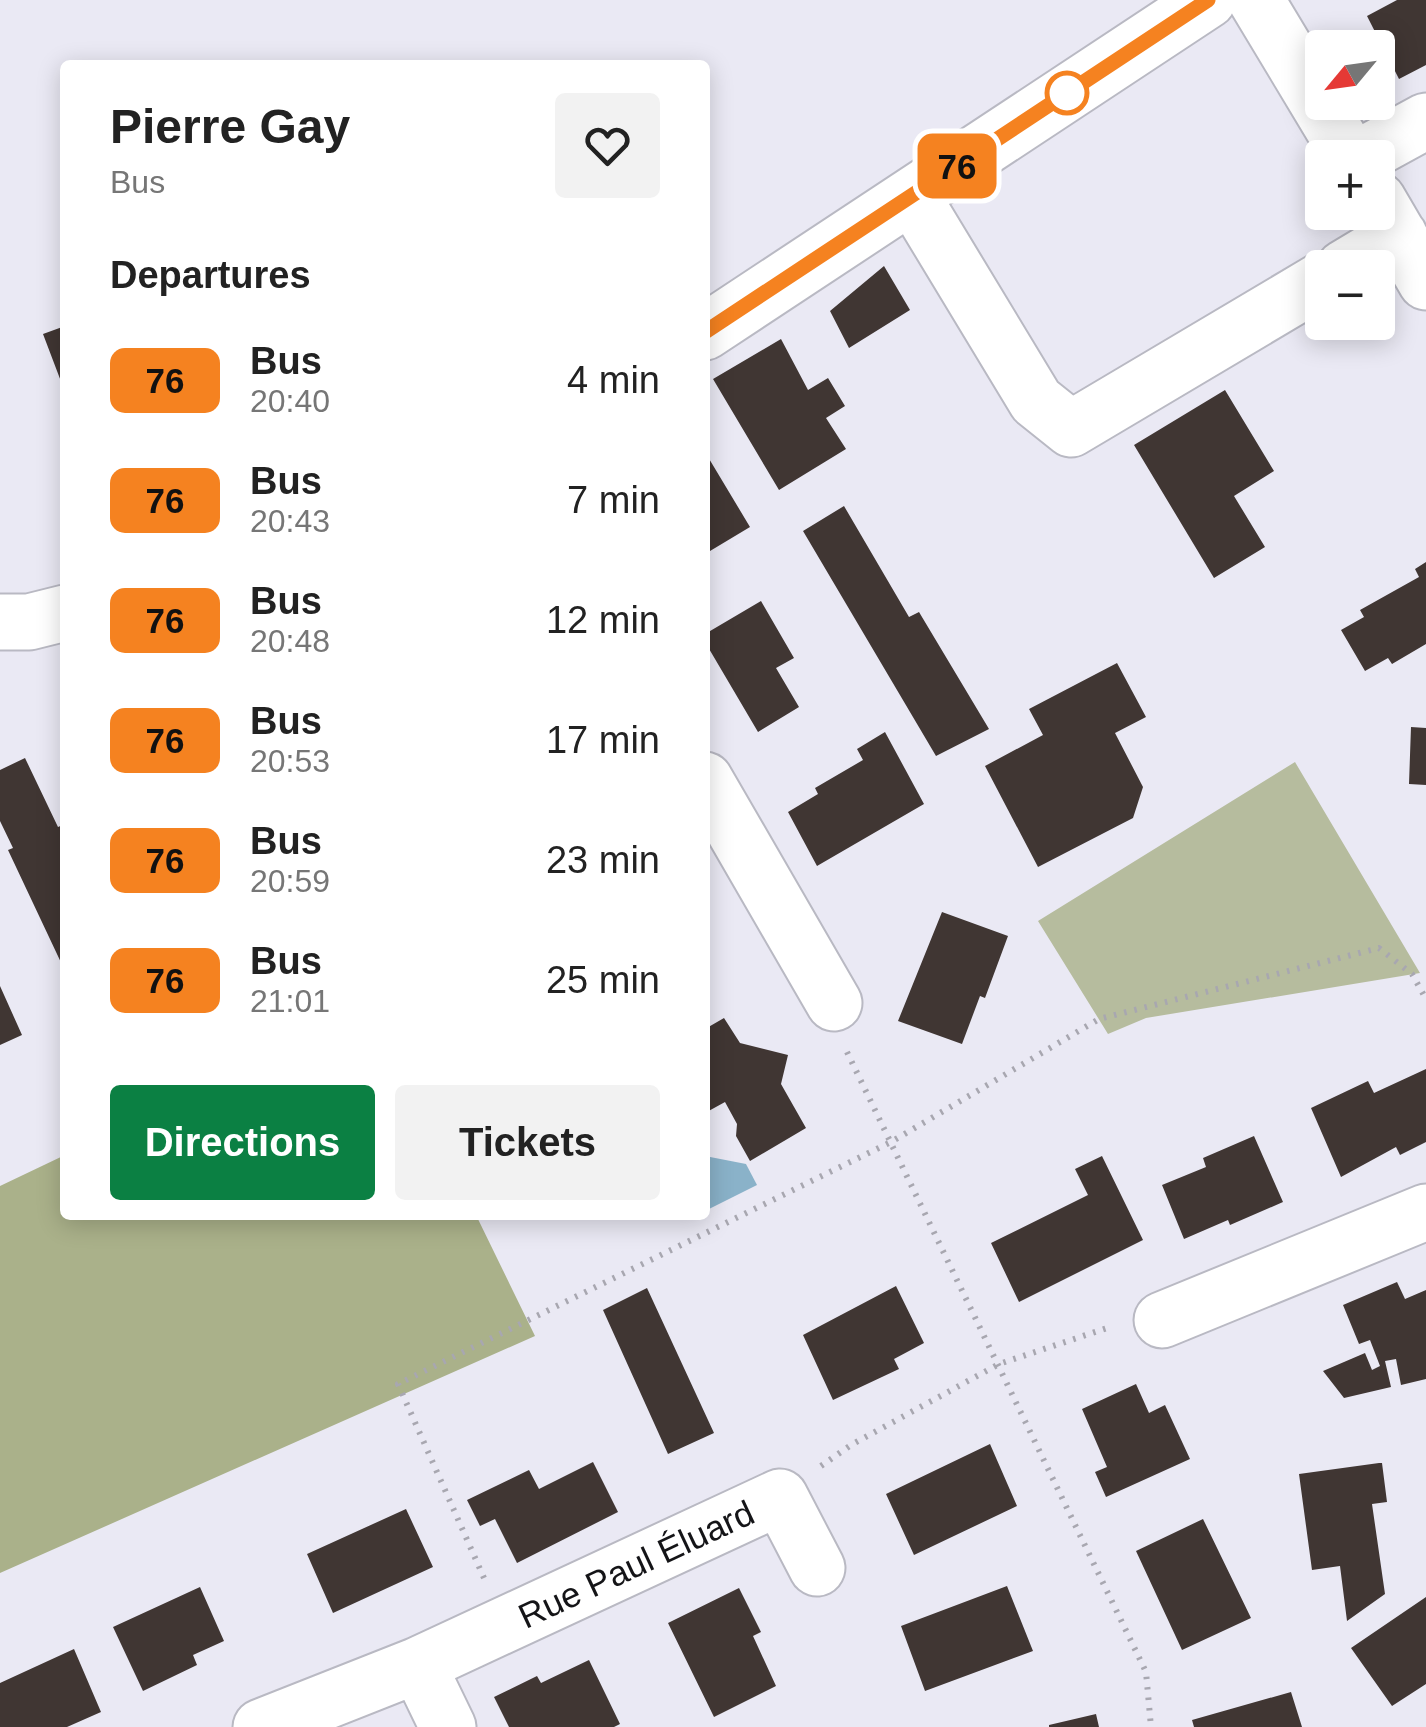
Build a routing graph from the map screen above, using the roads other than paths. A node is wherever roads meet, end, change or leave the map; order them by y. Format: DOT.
graph roads {
  1 [pos="1208,0"];
  2 [pos="1256,0"];
  3 [pos="1426,121"];
  4 [pos="1343,140"];
  5 [pos="1389,140"];
  6 [pos="912,196"];
  7 [pos="1377,230"];
  8 [pos="1395,230"];
  9 [pos="1360,250"];
  10 [pos="1426,282"];
  11 [pos="1305,290"];
  12 [pos="710,329"];
  13 [pos="60,615"];
  14 [pos="0,622"];
  15 [pos="710,789"];
  16 [pos="834,1003"];
  17 [pos="1426,1212"];
  18 [pos="1162,1320"];
  19 [pos="818,1568"];
  20 [pos="418,1665"];
  21 [pos="261,1727"];
  22 [pos="448,1727"];
  1 -- 6 [label="street"];
  2 -- 4 [label="street"];
  3 -- 5 [label="street"];
  6 -- 11 [label="street"];
  6 -- 12 [label="street"];
  7 -- 9 [label="street"];
  8 -- 10 [label="street"];
  13 -- 14 [label="street"];
  15 -- 16 [label="street"];
  17 -- 18 [label="street"];
  19 -- 20 [label="street, Rue Paul Éluard"];
  20 -- 21 [label="street, Rue Paul Éluard"];
  20 -- 22 [label="street"];
}
